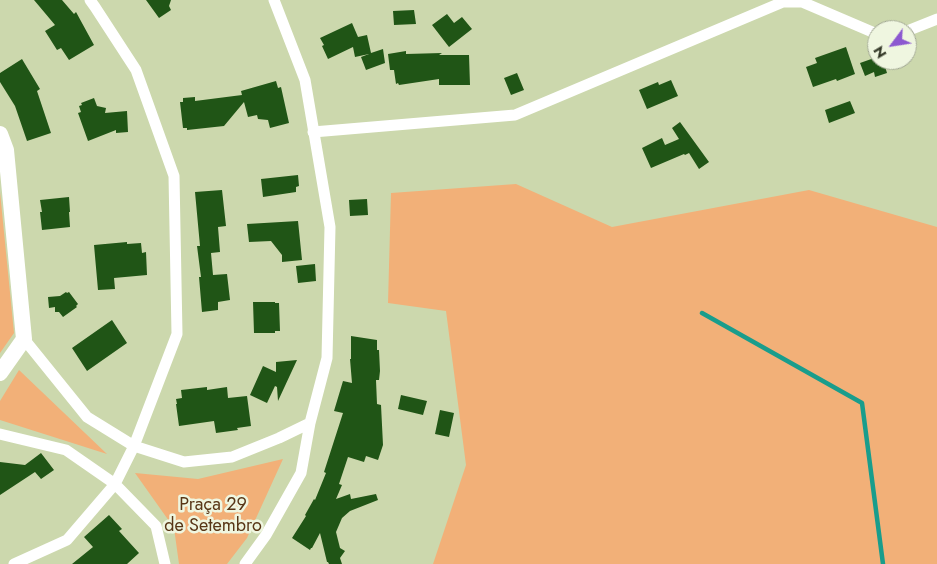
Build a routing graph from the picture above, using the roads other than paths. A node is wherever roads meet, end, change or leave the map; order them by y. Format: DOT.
graph roads {
  1 [pos="90,0"];
  2 [pos="274,0"];
  3 [pos="937,19"];
  4 [pos="917,27"];
  5 [pos="867,30"];
  6 [pos="314,132"];
  7 [pos="0,134"];
  8 [pos="24,339"];
  9 [pos="0,373"];
  10 [pos="310,423"];
  11 [pos="0,434"];
  12 [pos="134,446"];
  13 [pos="115,484"];
  14 [pos="14,564"];
  15 [pos="165,564"];
  16 [pos="245,564"];
  1 -- 12 [label="street"];
  2 -- 6 [label="street"];
  3 -- 4 [label="street"];
  5 -- 6 [label="street"];
  6 -- 10 [label="street"];
  7 -- 8 [label="street"];
  8 -- 9 [label="street"];
  8 -- 12 [label="street"];
  10 -- 12 [label="street"];
  10 -- 16 [label="street"];
  11 -- 13 [label="street"];
  12 -- 13 [label="street"];
  13 -- 14 [label="street"];
  13 -- 15 [label="street"];
}
